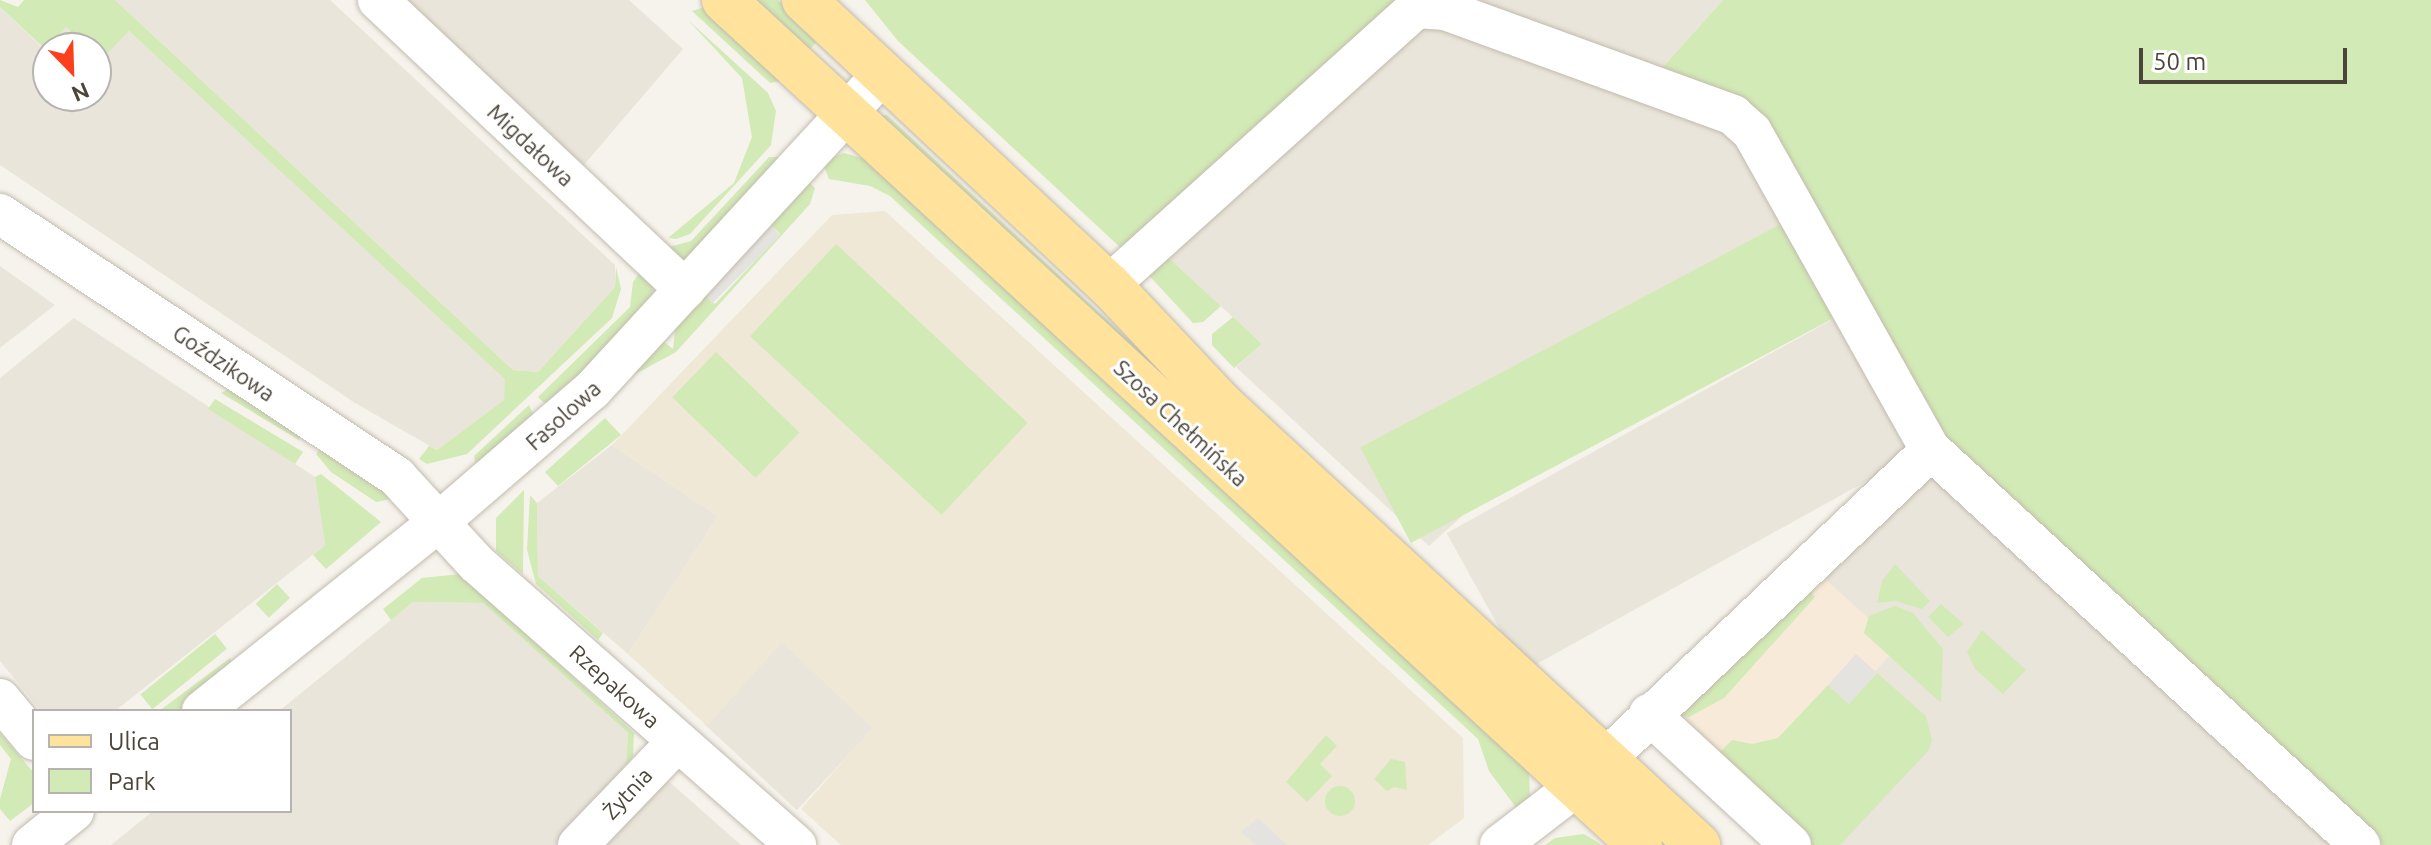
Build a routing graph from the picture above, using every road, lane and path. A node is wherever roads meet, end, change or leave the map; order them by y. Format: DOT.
graph roads {
  1 [pos="378,0"];
  2 [pos="724,0"];
  3 [pos="804,0"];
  4 [pos="883,73"];
  5 [pos="846,113"];
  6 [pos="0,214"];
  7 [pos="1109,285"];
  8 [pos="685,289"];
  9 [pos="1931,450"];
  10 [pos="440,521"];
  11 [pos="0,699"];
  12 [pos="205,709"];
  13 [pos="1649,714"];
  14 [pos="32,738"];
  15 [pos="677,742"];
  16 [pos="1589,772"];
  17 [pos="72,813"];
  18 [pos="32,845"];
  19 [pos="578,845"];
  20 [pos="796,845"];
  21 [pos="1500,845"];
  22 [pos="1640,845"];
  23 [pos="1698,845"];
  24 [pos="1791,845"];
  25 [pos="2360,845"];
  1 -- 8 [label="street, Migdałowa"];
  2 -- 5 [label="main road, Szosa Chełmińska"];
  3 -- 4 [label="main road, Szosa Chełmińska"];
  4 -- 5 [label="street, Fasolowa"];
  4 -- 7 [label="main road, Szosa Chełmińska"];
  5 -- 8 [label="street, Fasolowa"];
  5 -- 16 [label="main road, Szosa Chełmińska"];
  6 -- 10 [label="street, Goździkowa"];
  7 -- 9 [label="street"];
  7 -- 16 [label="main road, Szosa Chełmińska"];
  8 -- 10 [label="street, Fasolowa"];
  9 -- 13 [label="street"];
  9 -- 25 [label="street"];
  10 -- 12 [label="street, Fasolowa"];
  10 -- 15 [label="street, Rzepakowa"];
  11 -- 14 [label="street"];
  13 -- 16 [label="street"];
  13 -- 24 [label="street"];
  15 -- 19 [label="street, Żytnia"];
  15 -- 20 [label="street, Rzepakowa"];
  16 -- 21 [label="street"];
  16 -- 22 [label="main road, Szosa Chełmińska"];
  16 -- 23 [label="main road, Szosa Chełmińska"];
  17 -- 18 [label="street"];
}
